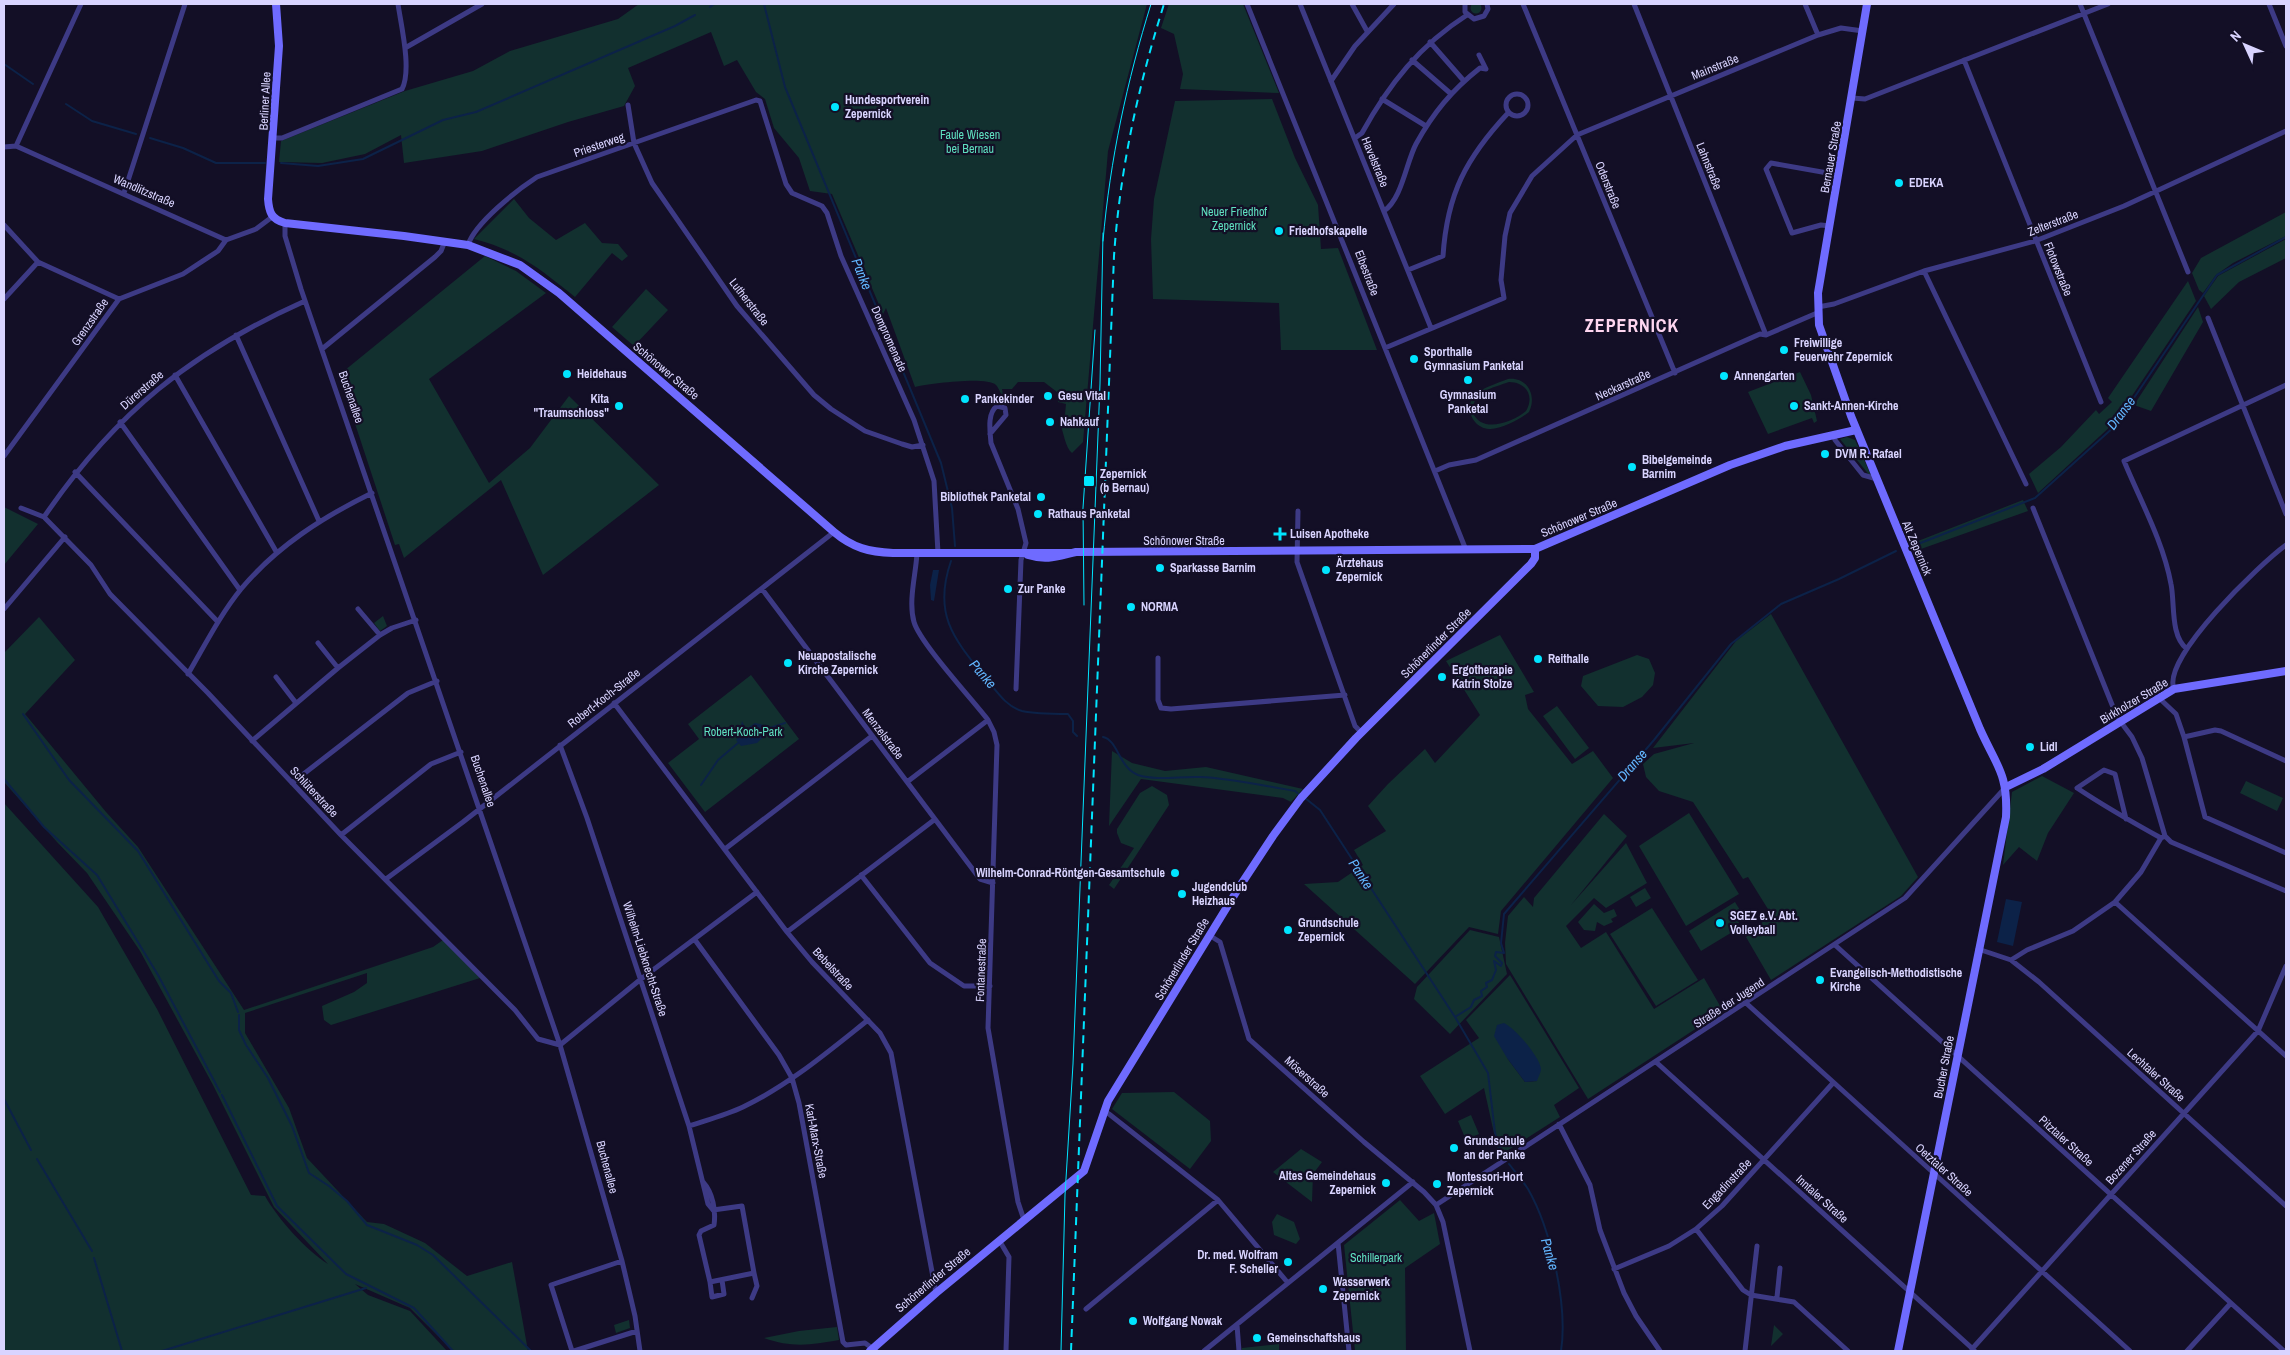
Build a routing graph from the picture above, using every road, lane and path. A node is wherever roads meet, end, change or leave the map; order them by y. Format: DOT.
graph roads {
  1 [pos="81,4"];
  2 [pos="185,4"];
  3 [pos="276,4"];
  4 [pos="398,4"];
  5 [pos="482,4"];
  6 [pos="1247,4"];
  7 [pos="1300,4"];
  8 [pos="1352,4"];
  9 [pos="1394,4"];
  10 [pos="1465,4"];
  11 [pos="1487,4"];
  12 [pos="1523,4"];
  13 [pos="1634,4"];
  14 [pos="1805,4"];
  15 [pos="1867,4"];
  16 [pos="2080,4"];
  17 [pos="2108,4"];
  18 [pos="2269,4"];
  19 [pos="2084,13"];
  20 [pos="1467,15"];
  21 [pos="1367,31"];
  22 [pos="1863,31"];
  23 [pos="1818,35"];
  24 [pos="1430,42"];
  25 [pos="2286,42"];
  26 [pos="405,48"];
  27 [pos="1479,55"];
  28 [pos="1412,60"];
  29 [pos="1964,60"];
  30 [pos="1331,81"];
  31 [pos="1464,81"];
  32 [pos="1450,93"];
  33 [pos="1671,96"];
  34 [pos="1852,98"];
  35 [pos="1382,99"];
  36 [pos="760,101"];
  37 [pos="628,105"];
  38 [pos="1508,113"];
  39 [pos="1426,126"];
  40 [pos="2286,131"];
  41 [pos="1577,134"];
  42 [pos="274,138"];
  43 [pos="1355,138"];
  44 [pos="634,143"];
  45 [pos="16,146"];
  46 [pos="4,147"];
  47 [pos="1838,175"];
  48 [pos="2156,191"];
  49 [pos="124,193"];
  50 [pos="268,199"];
  51 [pos="1384,211"];
  52 [pos="279,221"];
  53 [pos="4,225"];
  54 [pos="1830,226"];
  55 [pos="226,240"];
  56 [pos="444,241"];
  57 [pos="2035,241"];
  58 [pos="468,246"];
  59 [pos="38,262"];
  60 [pos="1408,270"];
  61 [pos="1924,271"];
  62 [pos="2188,272"];
  63 [pos="4,299"];
  64 [pos="119,299"];
  65 [pos="306,301"];
  66 [pos="1817,310"];
  67 [pos="2208,318"];
  68 [pos="1431,328"];
  69 [pos="236,335"];
  70 [pos="1766,335"];
  71 [pos="1385,348"];
  72 [pos="322,349"];
  73 [pos="1675,373"];
  74 [pos="175,374"];
  75 [pos="2286,385"];
  76 [pos="2101,402"];
  77 [pos="2242,406"];
  78 [pos="120,422"];
  79 [pos="1856,430"];
  80 [pos="990,434"];
  81 [pos="1834,435"];
  82 [pos="923,445"];
  83 [pos="4,453"];
  84 [pos="1435,471"];
  85 [pos="75,472"];
  86 [pos="1877,480"];
  87 [pos="2026,484"];
  88 [pos="372,493"];
  89 [pos="21,508"];
  90 [pos="2033,508"];
  91 [pos="1298,510"];
  92 [pos="2286,514"];
  93 [pos="44,517"];
  94 [pos="319,521"];
  95 [pos="834,532"];
  96 [pos="65,537"];
  97 [pos="2286,545"];
  98 [pos="1534,549"];
  99 [pos="1466,550"];
  100 [pos="1297,552"];
  101 [pos="277,553"];
  102 [pos="917,553"];
  103 [pos="938,553"];
  104 [pos="1023,554"];
  105 [pos="762,589"];
  106 [pos="240,590"];
  107 [pos="4,609"];
  108 [pos="358,609"];
  109 [pos="416,620"];
  110 [pos="218,622"];
  111 [pos="380,635"];
  112 [pos="318,643"];
  113 [pos="2187,649"];
  114 [pos="1158,658"];
  115 [pos="338,668"];
  116 [pos="2286,671"];
  117 [pos="188,674"];
  118 [pos="276,677"];
  119 [pos="437,682"];
  120 [pos="1016,689"];
  121 [pos="2174,689"];
  122 [pos="1344,695"];
  123 [pos="2159,698"];
  124 [pos="296,703"];
  125 [pos="614,703"];
  126 [pos="988,720"];
  127 [pos="2120,722"];
  128 [pos="1362,732"];
  129 [pos="872,736"];
  130 [pos="2184,737"];
  131 [pos="252,741"];
  132 [pos="560,745"];
  133 [pos="462,752"];
  134 [pos="2286,761"];
  135 [pos="907,782"];
  136 [pos="292,783"];
  137 [pos="2006,787"];
  138 [pos="480,807"];
  139 [pos="2126,819"];
  140 [pos="934,820"];
  141 [pos="341,835"];
  142 [pos="2163,837"];
  143 [pos="725,849"];
  144 [pos="2286,852"];
  145 [pos="861,875"];
  146 [pos="386,880"];
  147 [pos="993,883"];
  148 [pos="2286,891"];
  149 [pos="757,892"];
  150 [pos="2115,902"];
  151 [pos="787,932"];
  152 [pos="1209,935"];
  153 [pos="695,940"];
  154 [pos="1835,945"];
  155 [pos="1978,949"];
  156 [pos="2011,960"];
  157 [pos="2286,966"];
  158 [pos="641,979"];
  159 [pos="990,986"];
  160 [pos="1746,1003"];
  161 [pos="868,1020"];
  162 [pos="2258,1031"];
  163 [pos="560,1045"];
  164 [pos="1957,1056"];
  165 [pos="2286,1056"];
  166 [pos="1656,1062"];
  167 [pos="792,1078"];
  168 [pos="1833,1083"];
  169 [pos="1103,1111"];
  170 [pos="2184,1114"];
  171 [pos="1559,1124"];
  172 [pos="689,1126"];
  173 [pos="1763,1161"];
  174 [pos="1934,1174"];
  175 [pos="1413,1182"];
  176 [pos="2110,1195"];
  177 [pos="1218,1200"];
  178 [pos="1436,1205"];
  179 [pos="2286,1206"];
  180 [pos="712,1210"];
  181 [pos="1024,1220"];
  182 [pos="1696,1229"];
  183 [pos="999,1240"];
  184 [pos="1338,1243"];
  185 [pos="1757,1246"];
  186 [pos="622,1261"];
  187 [pos="1780,1268"];
  188 [pos="1614,1269"];
  189 [pos="2042,1271"];
  190 [pos="754,1273"];
  191 [pos="722,1280"];
  192 [pos="710,1282"];
  193 [pos="1288,1283"];
  194 [pos="1910,1292"];
  195 [pos="936,1293"];
  196 [pos="1751,1295"];
  197 [pos="752,1298"];
  198 [pos="1776,1298"];
  199 [pos="2231,1303"];
  200 [pos="1086,1309"];
  201 [pos="1237,1326"];
  202 [pos="637,1331"];
  203 [pos="873,1350"];
  204 [pos="1974,1350"];
  205 [pos="573,1351"];
  206 [pos="640,1351"];
  207 [pos="1006,1351"];
  208 [pos="1204,1351"];
  209 [pos="1239,1351"];
  210 [pos="1349,1351"];
  211 [pos="1470,1351"];
  212 [pos="1660,1351"];
  213 [pos="1745,1351"];
  214 [pos="1848,1351"];
  215 [pos="1898,1351"];
  216 [pos="2130,1351"];
  217 [pos="2187,1351"];
  218 [pos="2284,1351"];
  1 -- 45 [label="street"];
  2 -- 49 [label="street"];
  3 -- 42 [label="street, Berliner Allee"];
  4 -- 26 [label="street"];
  5 -- 26 [label="street"];
  6 -- 71 [label="street, Elbestraße"];
  7 -- 30 [label="street, Havelstraße"];
  8 -- 21 [label="street"];
  9 -- 21 [label="street"];
  10 -- 20 [label="street"];
  11 -- 20 [label="street"];
  12 -- 41 [label="street, Oderstraße"];
  13 -- 33 [label="street, Lahnstraße"];
  14 -- 23 [label="street"];
  15 -- 22 [label="street, Bernauer Straße"];
  16 -- 19 [label="street"];
  17 -- 19 [label="street"];
  18 -- 25 [label="street"];
  19 -- 29 [label="street"];
  19 -- 48 [label="street"];
  20 -- 24 [label="street"];
  21 -- 30 [label="street"];
  22 -- 23 [label="street, Mainstraße"];
  22 -- 34 [label="street, Bernauer Straße"];
  23 -- 33 [label="street, Mainstraße"];
  24 -- 28 [label="street"];
  24 -- 31 [label="street"];
  26 -- 42 [label="street"];
  27 -- 31 [label="street"];
  28 -- 32 [label="street"];
  28 -- 35 [label="street"];
  29 -- 34 [label="street"];
  29 -- 57 [label="street, Flotowstraße"];
  30 -- 43 [label="street, Havelstraße"];
  31 -- 32 [label="street"];
  32 -- 39 [label="street"];
  33 -- 41 [label="street, Mainstraße"];
  33 -- 70 [label="street, Lahnstraße"];
  34 -- 47 [label="street, Bernauer Straße"];
  35 -- 39 [label="street"];
  35 -- 43 [label="street"];
  36 -- 44 [label="street, Priesterweg"];
  36 -- 82 [label="street, Dompromenade"];
  37 -- 44 [label="street, Lutherstraße"];
  38 -- 38 [label="street"];
  38 -- 60 [label="street"];
  39 -- 51 [label="street"];
  40 -- 48 [label="street, Zelterstraße"];
  41 -- 68 [label="street"];
  41 -- 73 [label="street, Oderstraße"];
  42 -- 50 [label="street, Berliner Allee"];
  43 -- 51 [label="street, Havelstraße"];
  44 -- 58 [label="street, Priesterweg"];
  44 -- 82 [label="street, Lutherstraße"];
  45 -- 46 [label="street, Wandlitzstraße"];
  45 -- 49 [label="street, Wandlitzstraße"];
  47 -- 54 [label="street, Bernauer Straße"];
  47 -- 54 [label="street"];
  48 -- 57 [label="street, Zelterstraße"];
  48 -- 62 [label="street"];
  49 -- 55 [label="street, Wandlitzstraße"];
  50 -- 52 [label="street, Buchenallee"];
  51 -- 60 [label="street, Havelstraße"];
  52 -- 55 [label="street"];
  52 -- 56 [label="street, Schönower Straße"];
  52 -- 65 [label="street, Buchenallee"];
  53 -- 59 [label="street"];
  54 -- 66 [label="street, Bernauer Straße"];
  55 -- 64 [label="street, Grenzstraße"];
  56 -- 58 [label="street, Schönower Straße"];
  56 -- 72 [label="street"];
  57 -- 61 [label="street, Zelterstraße"];
  57 -- 76 [label="street, Flotowstraße"];
  58 -- 95 [label="street, Schönower Straße"];
  59 -- 63 [label="street"];
  59 -- 64 [label="street"];
  60 -- 68 [label="street, Havelstraße"];
  61 -- 66 [label="street, Zelterstraße"];
  61 -- 87 [label="street"];
  64 -- 83 [label="street, Grenzstraße"];
  65 -- 69 [label="street, Dürerstraße"];
  65 -- 72 [label="street, Buchenallee"];
  66 -- 70 [label="street, Neckarstraße"];
  66 -- 79 [label="street, Alt Zepernick"];
  67 -- 77 [label="street"];
  68 -- 71 [label="street"];
  69 -- 74 [label="street, Dürerstraße"];
  69 -- 94 [label="street"];
  70 -- 73 [label="street, Neckarstraße"];
  71 -- 84 [label="street, Elbestraße"];
  72 -- 88 [label="street, Buchenallee"];
  73 -- 84 [label="street, Neckarstraße"];
  74 -- 78 [label="street, Dürerstraße"];
  74 -- 101 [label="street"];
  75 -- 77 [label="street"];
  77 -- 92 [label="street"];
  77 -- 113 [label="street"];
  78 -- 85 [label="street, Dürerstraße"];
  78 -- 106 [label="street"];
  79 -- 81 [label="street, Schönower Straße"];
  79 -- 86 [label="street, Alt Zepernick"];
  80 -- 80 [label="street"];
  80 -- 104 [label="street"];
  81 -- 86 [label="street"];
  81 -- 98 [label="street, Schönower Straße"];
  82 -- 103 [label="street, Dompromenade"];
  84 -- 99 [label="street, Elbestraße"];
  85 -- 93 [label="street, Dürerstraße"];
  85 -- 110 [label="street"];
  86 -- 137 [label="street, Alt Zepernick"];
  88 -- 94 [label="street"];
  88 -- 109 [label="street, Buchenallee"];
  89 -- 93 [label="street"];
  90 -- 127 [label="street"];
  91 -- 100 [label="street"];
  93 -- 96 [label="street, Schlüterstraße"];
  94 -- 101 [label="street"];
  95 -- 102 [label="street, Schönower Straße"];
  95 -- 105 [label="street, Robert-Koch-Straße"];
  96 -- 107 [label="street"];
  96 -- 117 [label="street, Schlüterstraße"];
  97 -- 113 [label="street"];
  98 -- 99 [label="street, Schönower Straße"];
  98 -- 128 [label="street, Schönerlinder Straße"];
  99 -- 100 [label="street, Schönower Straße"];
  100 -- 104 [label="street, Schönower Straße"];
  100 -- 122 [label="street"];
  101 -- 106 [label="street"];
  102 -- 103 [label="street, Schönower Straße"];
  102 -- 126 [label="street, Fontanestraße"];
  103 -- 104 [label="street, Schönower Straße"];
  104 -- 120 [label="street"];
  105 -- 125 [label="street, Robert-Koch-Straße"];
  105 -- 129 [label="street, Menzelstraße"];
  106 -- 110 [label="street"];
  108 -- 111 [label="street"];
  109 -- 111 [label="street"];
  109 -- 119 [label="street, Buchenallee"];
  110 -- 117 [label="street"];
  111 -- 115 [label="street"];
  112 -- 115 [label="street"];
  113 -- 121 [label="street"];
  114 -- 122 [label="street"];
  115 -- 124 [label="street"];
  116 -- 121 [label="street, Birkholzer Straße"];
  117 -- 131 [label="street, Schlüterstraße"];
  118 -- 124 [label="street"];
  119 -- 133 [label="street, Buchenallee"];
  119 -- 136 [label="street"];
  121 -- 123 [label="street, Birkholzer Straße"];
  122 -- 128 [label="street"];
  123 -- 127 [label="street, Birkholzer Straße"];
  123 -- 130 [label="street"];
  124 -- 131 [label="street"];
  125 -- 132 [label="street, Robert-Koch-Straße"];
  125 -- 143 [label="street, Bebelstraße"];
  126 -- 135 [label="street"];
  126 -- 147 [label="street, Fontanestraße"];
  127 -- 137 [label="street, Birkholzer Straße"];
  127 -- 142 [label="street"];
  128 -- 152 [label="street, Schönerlinder Straße"];
  129 -- 135 [label="street, Menzelstraße"];
  129 -- 143 [label="street"];
  130 -- 134 [label="street"];
  130 -- 144 [label="street"];
  131 -- 136 [label="street, Schlüterstraße"];
  132 -- 138 [label="street, Robert-Koch-Straße"];
  132 -- 158 [label="street, Wilhelm-Liebknecht-Straße"];
  133 -- 138 [label="street, Buchenallee"];
  133 -- 141 [label="street"];
  135 -- 140 [label="street, Menzelstraße"];
  136 -- 141 [label="street, Schlüterstraße"];
  137 -- 154 [label="street, Straße der Jugend"];
  137 -- 155 [label="street, Bucher Straße"];
  138 -- 146 [label="street, Robert-Koch-Straße"];
  138 -- 163 [label="street, Buchenallee"];
  139 -- 139 [label="street"];
  139 -- 142 [label="street"];
  140 -- 145 [label="street"];
  140 -- 147 [label="street, Menzelstraße"];
  141 -- 146 [label="street, Schlüterstraße"];
  142 -- 148 [label="street"];
  142 -- 150 [label="street"];
  143 -- 149 [label="street, Bebelstraße"];
  145 -- 151 [label="street"];
  145 -- 159 [label="street"];
  146 -- 163 [label="street, Schlüterstraße"];
  147 -- 159 [label="street, Fontanestraße"];
  149 -- 151 [label="street, Bebelstraße"];
  149 -- 153 [label="street"];
  150 -- 156 [label="street"];
  150 -- 162 [label="street"];
  151 -- 161 [label="street, Bebelstraße"];
  152 -- 169 [label="street, Schönerlinder Straße"];
  152 -- 175 [label="street, Möserstraße"];
  153 -- 158 [label="street"];
  153 -- 167 [label="street, Karl-Marx-Straße"];
  154 -- 160 [label="street, Straße der Jugend"];
  154 -- 164 [label="street, Pitztaler Straße"];
  155 -- 156 [label="street, Lechtaler Straße"];
  155 -- 164 [label="street, Bucher Straße"];
  156 -- 170 [label="street, Lechtaler Straße"];
  157 -- 162 [label="street, Bozener Straße"];
  158 -- 163 [label="street"];
  158 -- 172 [label="street, Wilhelm-Liebknecht-Straße"];
  159 -- 181 [label="street, Fontanestraße"];
  160 -- 166 [label="street, Straße der Jugend"];
  160 -- 168 [label="street, Oetztaler Straße"];
  161 -- 167 [label="street"];
  161 -- 195 [label="street, Bebelstraße"];
  162 -- 165 [label="street"];
  162 -- 170 [label="street, Bozener Straße"];
  163 -- 186 [label="street, Buchenallee"];
  164 -- 174 [label="street, Bucher Straße"];
  164 -- 176 [label="street, Pitztaler Straße"];
  166 -- 171 [label="street, Straße der Jugend"];
  166 -- 173 [label="street, Inntaler Straße"];
  167 -- 172 [label="street"];
  167 -- 203 [label="street, Karl-Marx-Straße"];
  168 -- 173 [label="street, Engadinstraße"];
  168 -- 174 [label="street, Oetztaler Straße"];
  169 -- 177 [label="street"];
  169 -- 181 [label="street, Schönerlinder Straße"];
  170 -- 176 [label="street, Bozener Straße"];
  170 -- 179 [label="street, Lechtaler Straße"];
  171 -- 178 [label="street, Straße der Jugend"];
  171 -- 188 [label="street"];
  172 -- 180 [label="street, Wilhelm-Liebknecht-Straße"];
  173 -- 182 [label="street, Engadinstraße"];
  173 -- 194 [label="street, Inntaler Straße"];
  174 -- 189 [label="street, Oetztaler Straße"];
  174 -- 194 [label="street, Bucher Straße"];
  175 -- 178 [label="street, Möserstraße"];
  175 -- 184 [label="street"];
  176 -- 189 [label="street, Bozener Straße"];
  176 -- 199 [label="street, Pitztaler Straße"];
  177 -- 193 [label="street"];
  177 -- 200 [label="street"];
  178 -- 211 [label="street"];
  180 -- 190 [label="street"];
  180 -- 192 [label="street"];
  181 -- 183 [label="street, Schönerlinder Straße"];
  182 -- 188 [label="street, Engadinstraße"];
  182 -- 196 [label="street"];
  183 -- 195 [label="street, Schönerlinder Straße"];
  183 -- 207 [label="street"];
  184 -- 193 [label="street"];
  184 -- 210 [label="street"];
  185 -- 196 [label="street"];
  186 -- 202 [label="street, Buchenallee"];
  186 -- 205 [label="street"];
  187 -- 198 [label="street"];
  188 -- 212 [label="street"];
  189 -- 204 [label="street, Bozener Straße"];
  189 -- 216 [label="street, Oetztaler Straße"];
  190 -- 191 [label="street"];
  190 -- 197 [label="street"];
  191 -- 192 [label="street"];
  191 -- 192 [label="street"];
  193 -- 201 [label="street"];
  194 -- 204 [label="street, Inntaler Straße"];
  194 -- 215 [label="street, Bucher Straße"];
  195 -- 203 [label="street, Schönerlinder Straße"];
  196 -- 198 [label="street"];
  196 -- 213 [label="street"];
  198 -- 214 [label="street"];
  199 -- 217 [label="street"];
  199 -- 218 [label="street, Pitztaler Straße"];
  201 -- 208 [label="street"];
  201 -- 209 [label="street"];
  202 -- 205 [label="street"];
  202 -- 206 [label="street, Buchenallee"];
}
